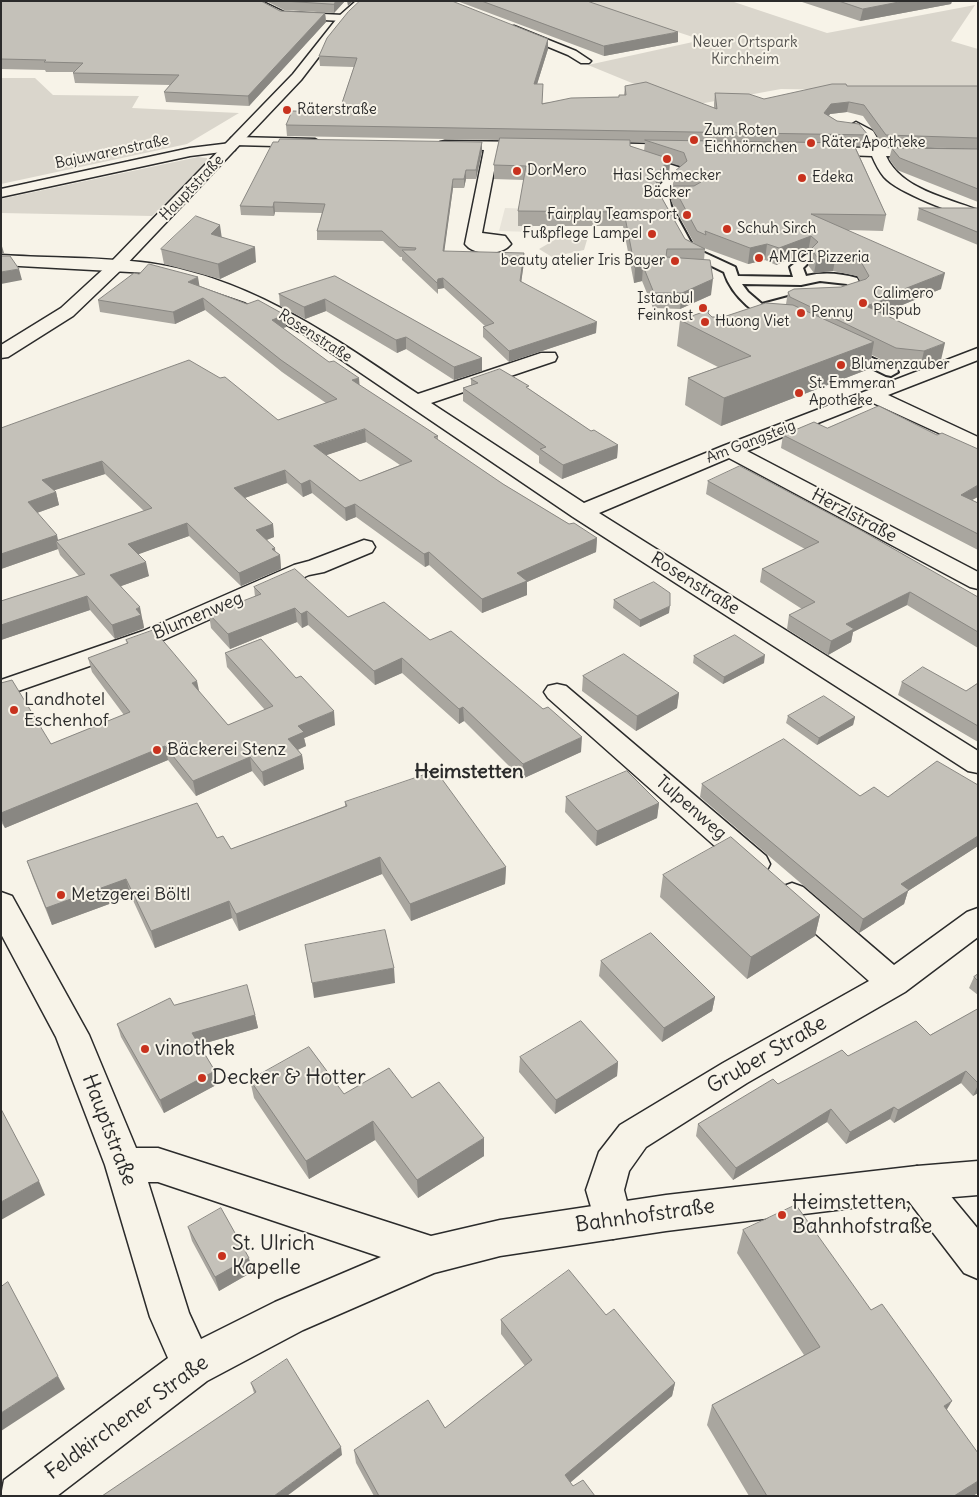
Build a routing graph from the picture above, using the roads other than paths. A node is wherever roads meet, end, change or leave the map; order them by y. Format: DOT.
graph roads {
  1 [pos="252,1"];
  2 [pos="362,1"];
  3 [pos="343,18"];
  4 [pos="501,25"];
  5 [pos="585,61"];
  6 [pos="849,124"];
  7 [pos="329,143"];
  8 [pos="233,144"];
  9 [pos="428,144"];
  10 [pos="492,145"];
  11 [pos="550,146"];
  12 [pos="586,147"];
  13 [pos="697,149"];
  14 [pos="806,151"];
  15 [pos="877,152"];
  16 [pos="978,154"];
  17 [pos="634,156"];
  18 [pos="1,193"];
  19 [pos="978,214"];
  20 [pos="472,242"];
  21 [pos="807,258"];
  22 [pos="1,260"];
  23 [pos="116,266"];
  24 [pos="700,270"];
  25 [pos="731,275"];
  26 [pos="802,281"];
  27 [pos="761,308"];
  28 [pos="777,317"];
  29 [pos="759,323"];
  30 [pos="794,325"];
  31 [pos="830,342"];
  32 [pos="978,352"];
  33 [pos="1,354"];
  34 [pos="548,357"];
  35 [pos="891,372"];
  36 [pos="873,395"];
  37 [pos="414,402"];
  38 [pos="978,445"];
  39 [pos="730,450"];
  40 [pos="581,512"];
  41 [pos="364,547"];
  42 [pos="978,582"];
  43 [pos="1,689"];
  44 [pos="557,692"];
  45 [pos="978,764"];
  46 [pos="1,904"];
  47 [pos="978,920"];
  48 [pos="893,983"];
  49 [pos="124,1165"];
  50 [pos="978,1178"];
  51 [pos="917,1183"];
  52 [pos="613,1221"];
  53 [pos="431,1255"];
  54 [pos="978,1260"];
  55 [pos="289,1316"];
  56 [pos="192,1366"];
  57 [pos="20,1496"];
  1 -- 3 [label="street"];
  2 -- 3 [label="street, Hauptstraße"];
  3 -- 8 [label="street, Hauptstraße"];
  4 -- 5 [label="street"];
  6 -- 15 [label="street"];
  7 -- 8 [label="street"];
  8 -- 18 [label="street, Bajuwarenstraße"];
  8 -- 23 [label="street, Hauptstraße"];
  9 -- 10 [label="street"];
  10 -- 11 [label="street"];
  10 -- 20 [label="street"];
  12 -- 13 [label="street"];
  14 -- 15 [label="street"];
  15 -- 16 [label="street"];
  15 -- 19 [label="street"];
  17 -- 25 [label="street"];
  21 -- 26 [label="street"];
  22 -- 23 [label="street, Rosenstraße"];
  23 -- 33 [label="street, Hauptstraße"];
  23 -- 37 [label="street, Rosenstraße"];
  24 -- 25 [label="street"];
  25 -- 26 [label="street"];
  25 -- 27 [label="street"];
  26 -- 27 [label="street"];
  27 -- 28 [label="street"];
  28 -- 29 [label="street"];
  28 -- 30 [label="street"];
  31 -- 35 [label="street"];
  32 -- 36 [label="street, Am Gangsteig"];
  34 -- 37 [label="street"];
  36 -- 38 [label="street"];
  36 -- 39 [label="street, Am Gangsteig"];
  37 -- 40 [label="street, Rosenstraße"];
  39 -- 40 [label="street, Am Gangsteig"];
  39 -- 42 [label="street, Herzlstraße"];
  40 -- 45 [label="street, Rosenstraße"];
  41 -- 43 [label="street, Blumenweg"];
  44 -- 48 [label="street, Tulpenweg"];
  46 -- 49 [label="street, Hauptstraße"];
  47 -- 48 [label="street, Gruber Straße"];
  48 -- 52 [label="street, Gruber Straße"];
  49 -- 53 [label="street"];
  49 -- 56 [label="street, Hauptstraße"];
  50 -- 51 [label="street, Bahnhofstraße"];
  51 -- 52 [label="street, Bahnhofstraße"];
  51 -- 54 [label="street"];
  52 -- 53 [label="street, Bahnhofstraße"];
  53 -- 55 [label="street, Bahnhofstraße"];
  55 -- 56 [label="street, Feldkirchener Straße"];
  56 -- 57 [label="street, Feldkirchener Straße"];
}
